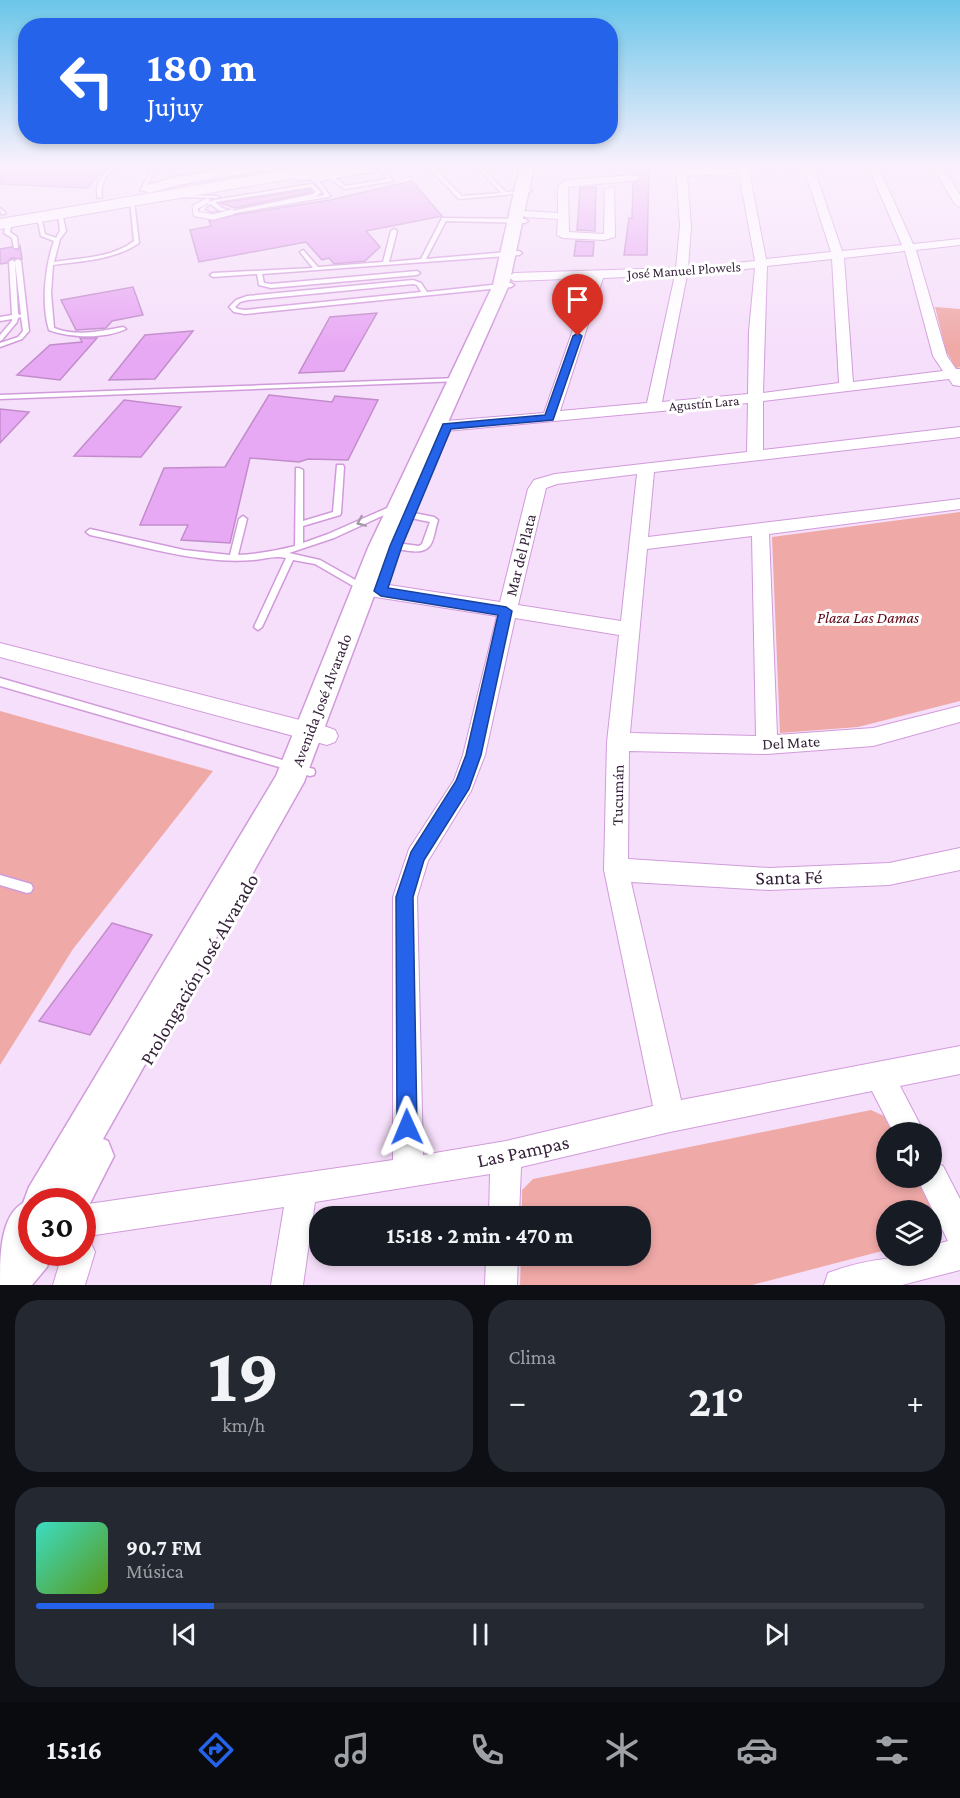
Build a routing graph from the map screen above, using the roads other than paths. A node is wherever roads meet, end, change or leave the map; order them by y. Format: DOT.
graph roads {
  1 [pos="3,226"];
  2 [pos="4,226"];
  3 [pos="41,226"];
  4 [pos="62,226"];
  5 [pos="139,226"];
  6 [pos="440,226"];
  7 [pos="518,226"];
  8 [pos="562,226"];
  9 [pos="612,226"];
  10 [pos="684,226"];
  11 [pos="756,226"];
  12 [pos="828,226"];
  13 [pos="900,226"];
  14 [pos="394,231"];
  15 [pos="55,240"];
  16 [pos="960,242"];
  17 [pos="911,249"];
  18 [pos="303,252"];
  19 [pos="838,256"];
  20 [pos="423,260"];
  21 [pos="386,262"];
  22 [pos="52,264"];
  23 [pos="761,264"];
  24 [pos="317,269"];
  25 [pos="511,271"];
  26 [pos="259,272"];
  27 [pos="682,272"];
  28 [pos="417,273"];
  29 [pos="213,275"];
  30 [pos="598,275"];
  31 [pos="424,292"];
  32 [pos="24,315"];
  33 [pos="16,316"];
  34 [pos="0,319"];
  35 [pos="123,329"];
  36 [pos="0,339"];
  37 [pos="0,345"];
  38 [pos="957,378"];
  39 [pos="461,380"];
  40 [pos="846,387"];
  41 [pos="0,398"];
  42 [pos="754,398"];
  43 [pos="653,408"];
  44 [pos="550,418"];
  45 [pos="441,426"];
  46 [pos="960,432"];
  47 [pos="755,456"];
  48 [pos="340,467"];
  49 [pos="646,469"];
  50 [pos="299,470"];
  51 [pos="960,504"];
  52 [pos="407,507"];
  53 [pos="243,519"];
  54 [pos="299,525"];
  55 [pos="760,528"];
  56 [pos="90,532"];
  57 [pos="639,544"];
  58 [pos="299,547"];
  59 [pos="278,554"];
  60 [pos="233,556"];
  61 [pos="291,556"];
  62 [pos="372,589"];
  63 [pos="506,611"];
  64 [pos="258,627"];
  65 [pos="629,629"];
  66 [pos="0,650"];
  67 [pos="0,682"];
  68 [pos="960,714"];
  69 [pos="319,734"];
  70 [pos="618,742"];
  71 [pos="767,744"];
  72 [pos="303,770"];
  73 [pos="960,859"];
  74 [pos="616,870"];
  75 [pos="0,880"];
  76 [pos="27,888"];
  77 [pos="960,1060"];
  78 [pos="880,1077"];
  79 [pos="670,1117"];
  80 [pos="904,1122"];
  81 [pos="506,1156"];
  82 [pos="408,1173"];
  83 [pos="53,1188"];
  84 [pos="96,1188"];
  85 [pos="938,1188"];
  86 [pos="302,1189"];
  87 [pos="504,1206"];
  88 [pos="96,1218"];
  89 [pos="960,1232"];
  90 [pos="18,1239"];
  91 [pos="960,1254"];
  92 [pos="0,1262"];
  93 [pos="19,1266"];
  94 [pos="75,1266"];
  95 [pos="502,1266"];
  96 [pos="3,1285"];
  97 [pos="69,1285"];
  98 [pos="287,1285"];
  99 [pos="501,1285"];
  100 [pos="840,1285"];
  1 -- 2 [label="lane"];
  3 -- 15 [label="lane"];
  4 -- 15 [label="lane"];
  5 -- 22 [label="lane"];
  6 -- 20 [label="lane"];
  7 -- 25 [label="street, Avenida José Alvarado"];
  8 -- 9 [label="street"];
  10 -- 27 [label="street"];
  11 -- 23 [label="street"];
  12 -- 19 [label="street"];
  13 -- 17 [label="street"];
  14 -- 21 [label="lane"];
  15 -- 22 [label="lane"];
  16 -- 17 [label="street, José Manuel Plowels"];
  17 -- 19 [label="street, José Manuel Plowels"];
  17 -- 38 [label="street"];
  18 -- 24 [label="lane"];
  19 -- 23 [label="street, José Manuel Plowels"];
  19 -- 40 [label="street"];
  20 -- 21 [label="lane"];
  20 -- 25 [label="lane"];
  21 -- 24 [label="lane"];
  22 -- 35 [label="lane"];
  23 -- 27 [label="street, José Manuel Plowels"];
  23 -- 42 [label="street"];
  24 -- 26 [label="lane"];
  25 -- 30 [label="street, José Manuel Plowels"];
  25 -- 31 [label="lane"];
  25 -- 39 [label="street, Avenida José Alvarado"];
  26 -- 28 [label="lane"];
  26 -- 29 [label="lane"];
  27 -- 30 [label="street, José Manuel Plowels"];
  27 -- 43 [label="street"];
  30 -- 44 [label="street"];
  31 -- 31 [label="lane"];
  32 -- 33 [label="lane"];
  32 -- 33 [label="lane"];
  32 -- 37 [label="lane"];
  33 -- 34 [label="lane"];
  33 -- 36 [label="lane"];
  38 -- 40 [label="street, Agustín Lara"];
  39 -- 41 [label="lane"];
  39 -- 45 [label="street, Avenida José Alvarado"];
  40 -- 42 [label="street, Agustín Lara"];
  42 -- 43 [label="street, Agustín Lara"];
  42 -- 47 [label="street"];
  43 -- 44 [label="street, Agustín Lara"];
  44 -- 45 [label="street, Agustín Lara"];
  45 -- 52 [label="street, Avenida José Alvarado"];
  46 -- 47 [label="street, Mar del Plata"];
  47 -- 49 [label="street, Mar del Plata"];
  48 -- 54 [label="lane"];
  49 -- 57 [label="street, Tucumán"];
  49 -- 63 [label="street, Mar del Plata"];
  50 -- 54 [label="lane"];
  51 -- 55 [label="street"];
  52 -- 58 [label="lane, one-way"];
  52 -- 62 [label="street, Avenida José Alvarado"];
  52 -- 62 [label="street, Avenida José Alvarado"];
  53 -- 60 [label="lane"];
  54 -- 58 [label="lane"];
  55 -- 57 [label="street"];
  55 -- 71 [label="street"];
  56 -- 60 [label="lane"];
  57 -- 65 [label="street, Tucumán"];
  58 -- 59 [label="lane"];
  59 -- 60 [label="lane"];
  59 -- 61 [label="lane"];
  61 -- 62 [label="lane"];
  61 -- 64 [label="lane"];
  62 -- 63 [label="street"];
  62 -- 69 [label="street, Avenida José Alvarado"];
  63 -- 65 [label="street"];
  63 -- 82 [label="street, Mar del Plata"];
  65 -- 70 [label="street, Tucumán"];
  66 -- 69 [label="street"];
  67 -- 72 [label="lane"];
  68 -- 71 [label="street, Del Mate"];
  69 -- 72 [label="street, Prolongación José Alvarado"];
  70 -- 71 [label="street, Del Mate"];
  70 -- 74 [label="street, Tucumán"];
  72 -- 83 [label="street, Avenida José Alvarado"];
  72 -- 84 [label="street, Prolongación José Alvarado"];
  73 -- 74 [label="street, Santa Fé"];
  74 -- 79 [label="street, Tucumán"];
  75 -- 76 [label="lane"];
  77 -- 78 [label="street, Las Pampas"];
  78 -- 79 [label="street, Las Pampas"];
  78 -- 80 [label="street"];
  79 -- 81 [label="street, Las Pampas"];
  81 -- 82 [label="street, Las Pampas"];
  81 -- 87 [label="street"];
  82 -- 86 [label="street, Las Pampas"];
  85 -- 89 [label="street"];
  86 -- 88 [label="street, Las Pampas"];
  86 -- 98 [label="street"];
  90 -- 92 [label="street"];
  91 -- 100 [label="street"];
  93 -- 96 [label="street"];
  94 -- 97 [label="street"];
  95 -- 99 [label="street"];
}
